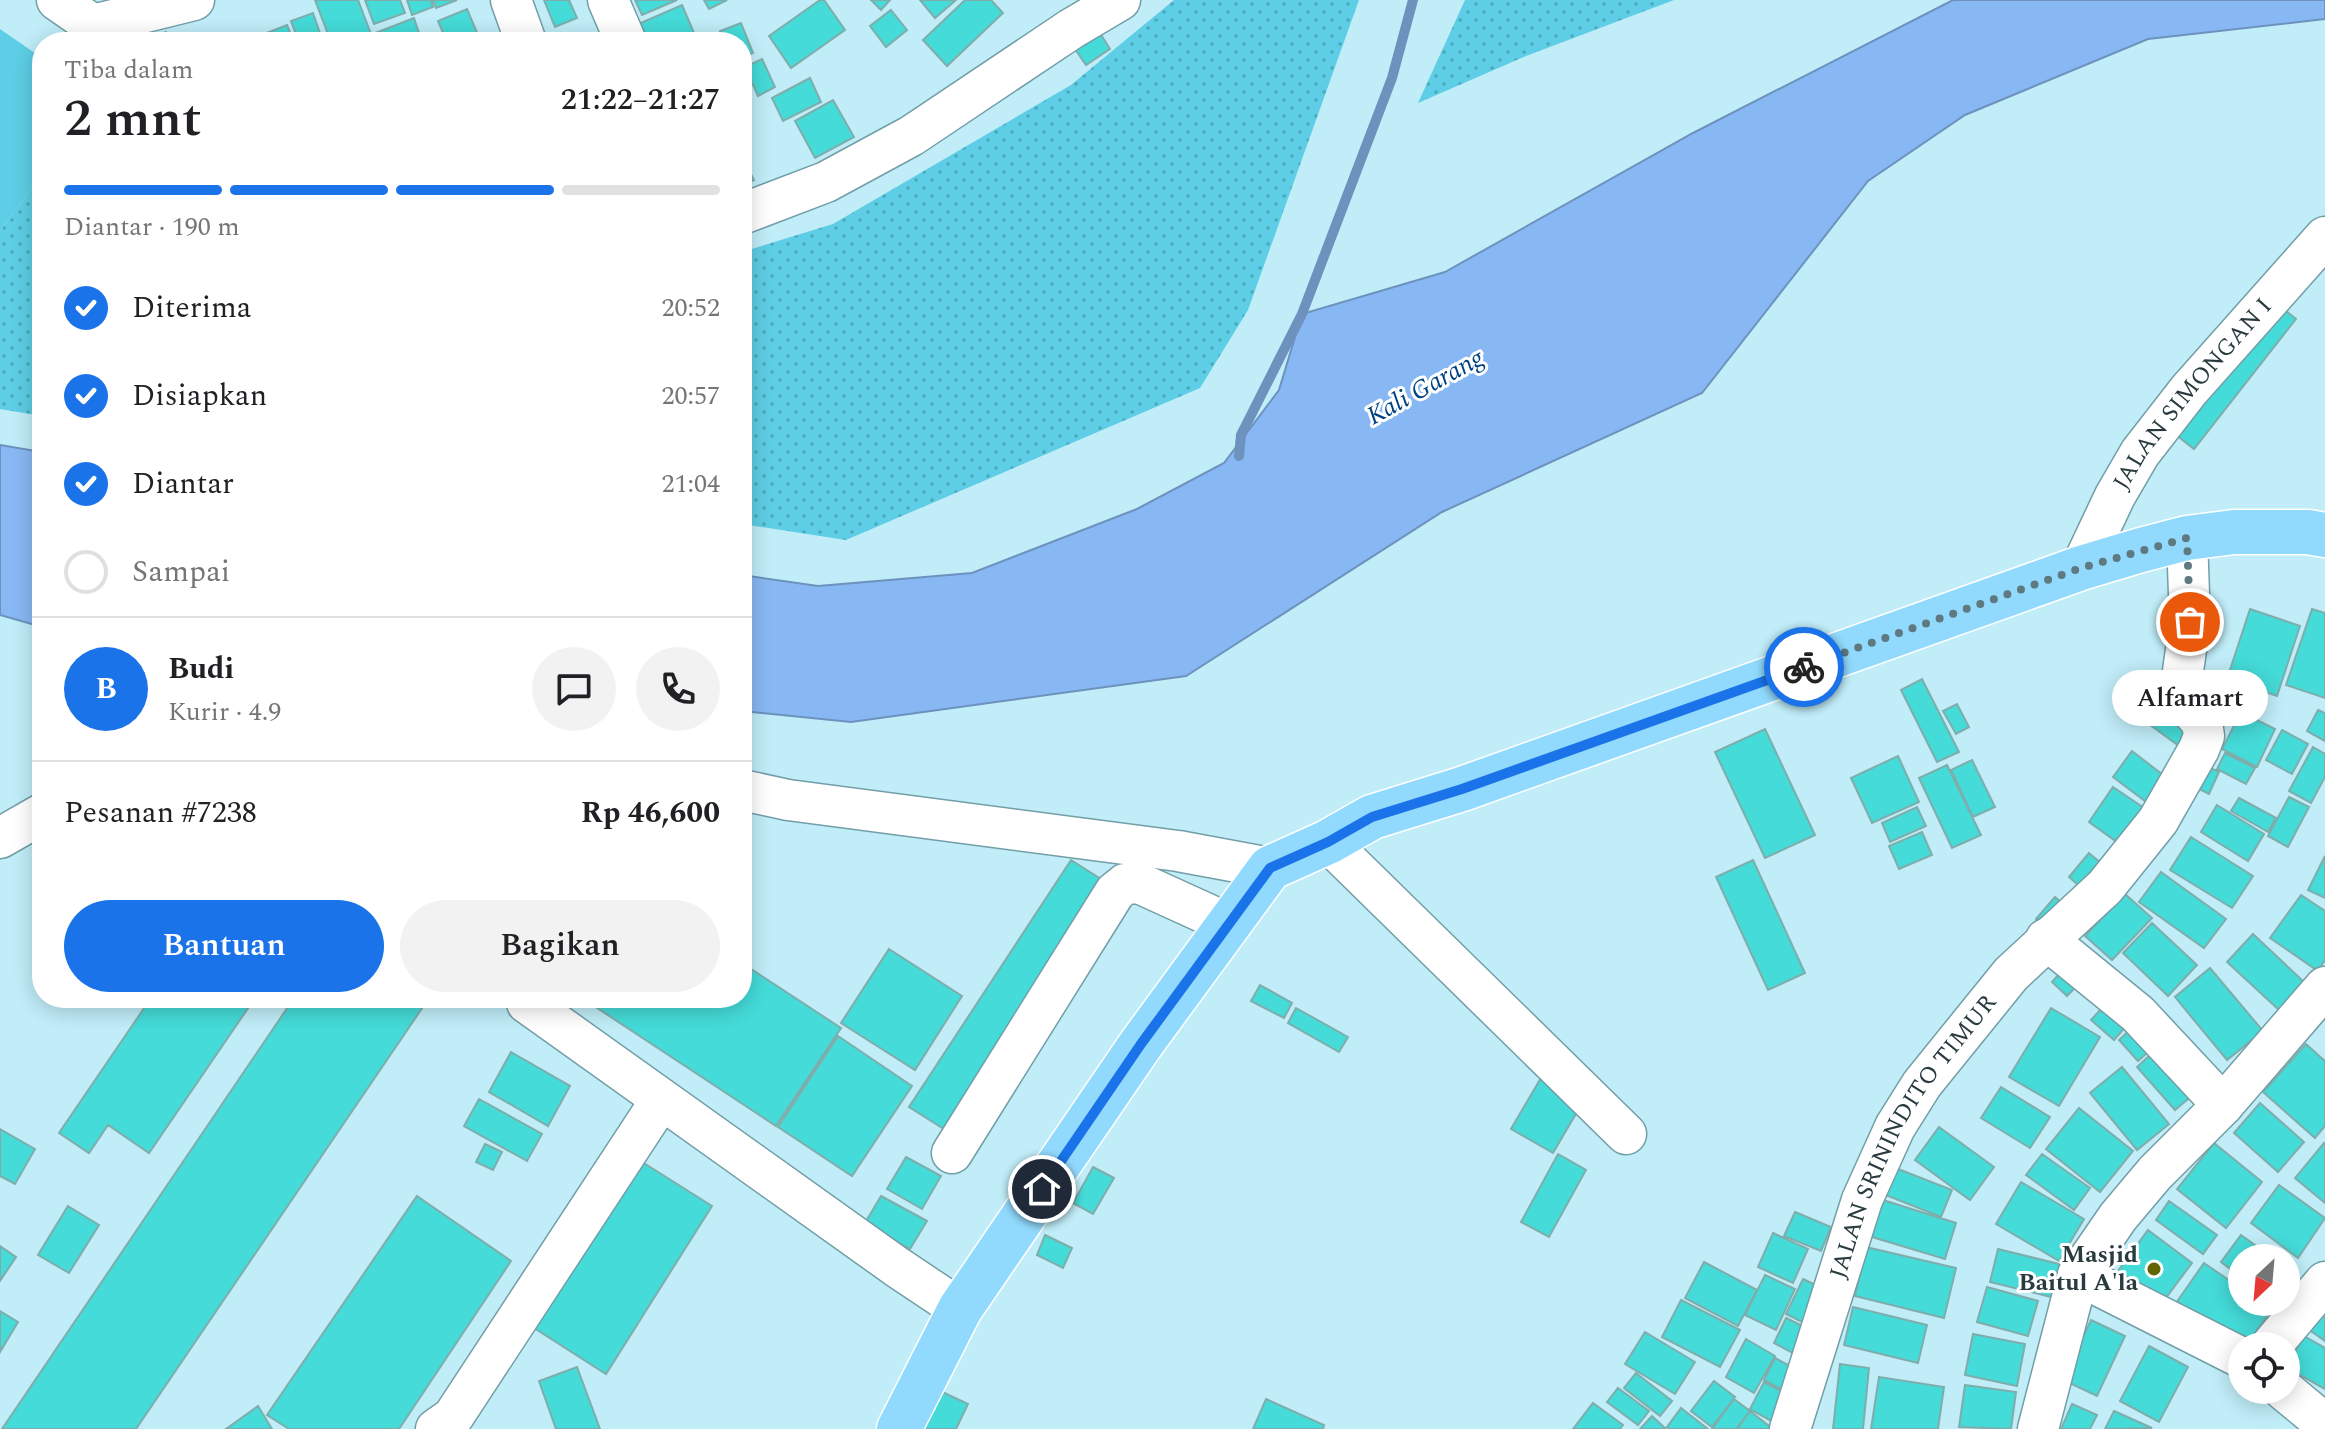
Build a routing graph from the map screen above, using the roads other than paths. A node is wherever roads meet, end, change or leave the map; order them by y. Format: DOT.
graph roads {
  1 [pos="57,0"];
  2 [pos="194,0"];
  3 [pos="511,0"];
  4 [pos="608,0"];
  5 [pos="1120,0"];
  6 [pos="1060,14"];
  7 [pos="96,32"];
  8 [pos="100,32"];
  9 [pos="522,32"];
  10 [pos="622,32"];
  11 [pos="752,210"];
  12 [pos="2325,237"];
  13 [pos="2325,535"];
  14 [pos="2187,538"];
  15 [pos="2081,568"];
  16 [pos="752,792"];
  17 [pos="32,820"];
  18 [pos="0,838"];
  19 [pos="1328,842"];
  20 [pos="1270,868"];
  21 [pos="1229,924"];
  22 [pos="2046,939"];
  23 [pos="2325,987"];
  24 [pos="534,1008"];
  25 [pos="661,1100"];
  26 [pos="2223,1105"];
  27 [pos="1626,1134"];
  28 [pos="952,1153"];
  29 [pos="2078,1275"];
  30 [pos="2325,1282"];
  31 [pos="960,1309"];
  32 [pos="2283,1332"];
  33 [pos="2228,1351"];
  34 [pos="2300,1403"];
  35 [pos="2325,1424"];
  36 [pos="436,1429"];
  37 [pos="899,1429"];
  38 [pos="1790,1429"];
  39 [pos="2038,1429"];
  1 -- 7 [label="street"];
  2 -- 8 [label="street"];
  3 -- 9 [label="street"];
  4 -- 10 [label="street"];
  5 -- 6 [label="street"];
  6 -- 11 [label="street"];
  12 -- 15 [label="street, JALAN SIMONGAN I"];
  13 -- 14 [label="main road"];
  14 -- 15 [label="main road"];
  14 -- 22 [label="street, JALAN SRININDITO TIMUR"];
  15 -- 19 [label="main road"];
  16 -- 20 [label="street"];
  17 -- 18 [label="street"];
  19 -- 20 [label="main road"];
  19 -- 27 [label="street"];
  20 -- 21 [label="main road"];
  21 -- 28 [label="street"];
  21 -- 31 [label="main road"];
  22 -- 26 [label="street"];
  22 -- 38 [label="street, JALAN SRININDITO TIMUR"];
  23 -- 26 [label="street"];
  24 -- 25 [label="street"];
  25 -- 31 [label="street"];
  25 -- 36 [label="street"];
  26 -- 29 [label="street"];
  29 -- 33 [label="street"];
  29 -- 39 [label="street"];
  30 -- 32 [label="street"];
  31 -- 37 [label="main road"];
  34 -- 35 [label="street"];
}
